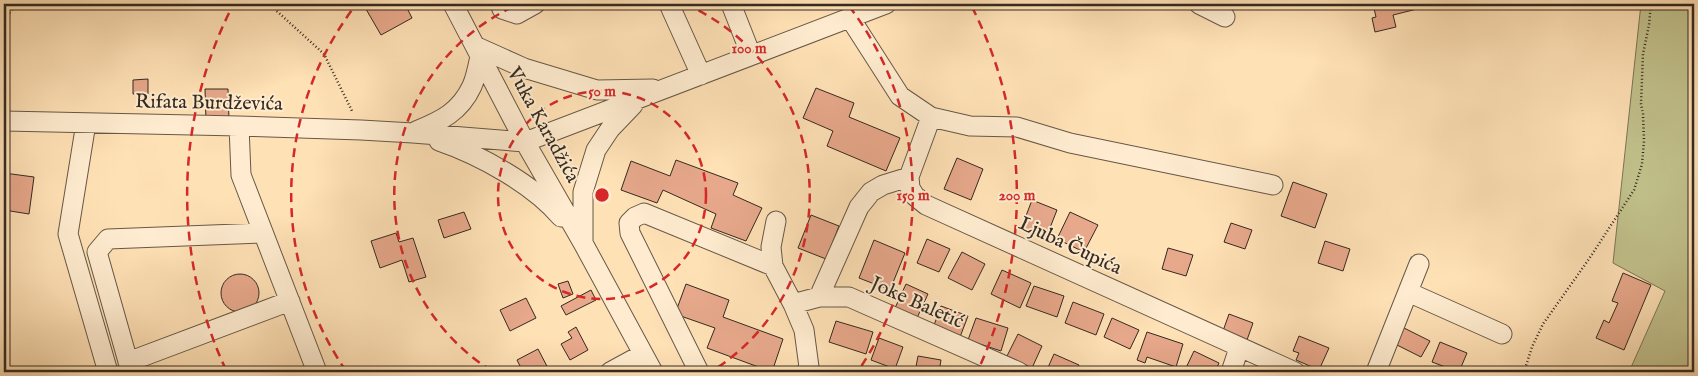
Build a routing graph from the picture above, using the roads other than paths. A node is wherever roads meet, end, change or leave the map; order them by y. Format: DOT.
graph roads {
  1 [pos="453,4"];
  2 [pos="500,4"];
  3 [pos="535,4"];
  4 [pos="669,4"];
  5 [pos="731,4"];
  6 [pos="886,4"];
  7 [pos="1199,4"];
  8 [pos="1225,16"];
  9 [pos="850,18"];
  10 [pos="478,51"];
  11 [pos="751,55"];
  12 [pos="702,75"];
  13 [pos="666,89"];
  14 [pos="638,100"];
  15 [pos="931,117"];
  16 [pos="4,121"];
  17 [pos="86,123"];
  18 [pos="239,126"];
  19 [pos="413,132"];
  20 [pos="525,142"];
  21 [pos="909,177"];
  22 [pos="1274,185"];
  23 [pos="776,221"];
  24 [pos="263,234"];
  25 [pos="583,243"];
  26 [pos="1419,264"];
  27 [pos="773,266"];
  28 [pos="1408,292"];
  29 [pos="820,297"];
  30 [pos="290,301"];
  31 [pos="793,304"];
  32 [pos="1502,334"];
  33 [pos="1239,348"];
  34 [pos="643,354"];
  35 [pos="130,367"];
  36 [pos="108,372"];
  37 [pos="317,372"];
  38 [pos="610,372"];
  39 [pos="653,372"];
  40 [pos="699,372"];
  41 [pos="807,372"];
  42 [pos="1019,372"];
  43 [pos="1231,372"];
  44 [pos="1295,372"];
  45 [pos="1376,372"];
  1 -- 10 [label="street, Vuka Karadžića"];
  2 -- 3 [label="street"];
  4 -- 12 [label="street"];
  5 -- 11 [label="street"];
  6 -- 9 [label="street"];
  7 -- 8 [label="street"];
  9 -- 11 [label="street"];
  9 -- 15 [label="street"];
  10 -- 13 [label="street"];
  10 -- 19 [label="street"];
  10 -- 20 [label="street, Vuka Karadžića"];
  11 -- 12 [label="street"];
  12 -- 13 [label="street"];
  13 -- 14 [label="street"];
  14 -- 20 [label="street"];
  14 -- 25 [label="street"];
  15 -- 21 [label="street"];
  15 -- 22 [label="street"];
  16 -- 17 [label="street, Rifata Burdževića"];
  17 -- 18 [label="street, Rifata Burdževića"];
  17 -- 36 [label="street"];
  18 -- 19 [label="street, Rifata Burdževića"];
  18 -- 24 [label="street"];
  19 -- 20 [label="street"];
  19 -- 25 [label="street"];
  20 -- 25 [label="street, Vuka Karadžića"];
  21 -- 29 [label="street"];
  21 -- 33 [label="street, Ljuba Čupića"];
  23 -- 27 [label="street"];
  24 -- 30 [label="street"];
  24 -- 35 [label="street"];
  25 -- 34 [label="street, Vuka Karadžića"];
  26 -- 28 [label="street"];
  27 -- 31 [label="street"];
  27 -- 40 [label="street"];
  28 -- 32 [label="street"];
  28 -- 45 [label="street"];
  29 -- 31 [label="street, Joke Baletić"];
  29 -- 42 [label="street, Joke Baletić"];
  30 -- 35 [label="street"];
  30 -- 37 [label="street"];
  31 -- 41 [label="street"];
  33 -- 43 [label="street"];
  33 -- 44 [label="street, Ljuba Čupića"];
  34 -- 38 [label="street"];
  34 -- 39 [label="street, Vuka Karadžića"];
}
